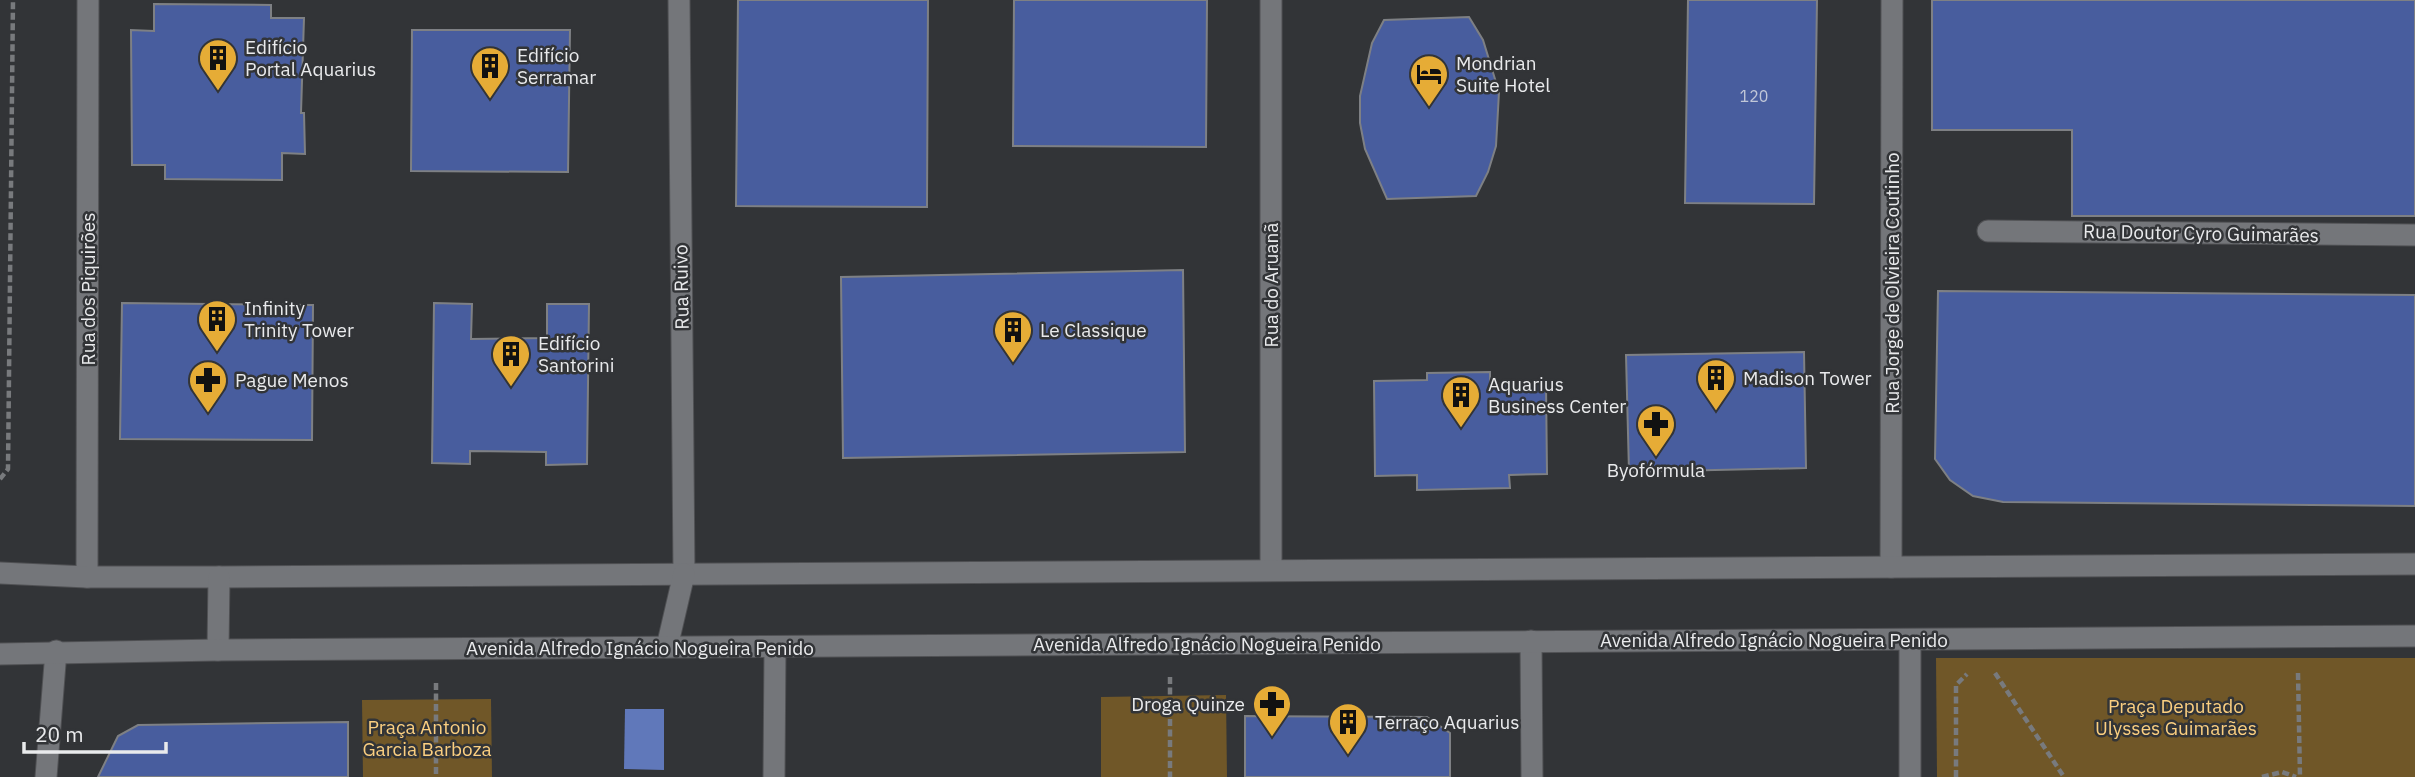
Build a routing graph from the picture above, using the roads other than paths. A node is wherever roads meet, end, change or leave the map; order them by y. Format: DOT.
graph roads {
  1 [pos="88,0"];
  2 [pos="679,0"];
  3 [pos="1272,0"];
  4 [pos="1892,0"];
  5 [pos="1988,231"];
  6 [pos="2415,235"];
  7 [pos="2415,564"];
  8 [pos="1891,567"];
  9 [pos="1271,570"];
  10 [pos="0,573"];
  11 [pos="684,574"];
  12 [pos="87,577"];
  13 [pos="219,577"];
  14 [pos="2415,636"];
  15 [pos="1910,640"];
  16 [pos="1531,641"];
  17 [pos="667,647"];
  18 [pos="775,648"];
  19 [pos="218,650"];
  20 [pos="56,651"];
  21 [pos="0,654"];
  22 [pos="46,777"];
  23 [pos="774,777"];
  24 [pos="1532,777"];
  25 [pos="1910,777"];
  1 -- 12 [label="street, Rua dos Piquirões"];
  2 -- 11 [label="street, Rua Ruivo"];
  3 -- 9 [label="street, Rua do Aruanã"];
  4 -- 8 [label="street, Rua Jorge de Olvieira Coutinho"];
  5 -- 6 [label="street, Rua Doutor Cyro Guimarães"];
  7 -- 8 [label="street"];
  8 -- 9 [label="street"];
  9 -- 11 [label="street"];
  10 -- 12 [label="street"];
  11 -- 13 [label="street"];
  11 -- 17 [label="street, Rua Ruivo"];
  12 -- 13 [label="street"];
  13 -- 19 [label="street"];
  14 -- 15 [label="street, Avenida Alfredo Ignácio Nogueira Penido"];
  15 -- 16 [label="street, Avenida Alfredo Ignácio Nogueira Penido"];
  15 -- 25 [label="street"];
  16 -- 18 [label="street, Avenida Alfredo Ignácio Nogueira Penido"];
  16 -- 24 [label="street"];
  17 -- 18 [label="street, Avenida Alfredo Ignácio Nogueira Penido"];
  17 -- 19 [label="street, Avenida Alfredo Ignácio Nogueira Penido"];
  18 -- 23 [label="street"];
  19 -- 20 [label="street, Avenida Alfredo Ignácio Nogueira Penido"];
  20 -- 21 [label="street, Avenida Alfredo Ignácio Nogueira Penido"];
  20 -- 22 [label="street"];
}
